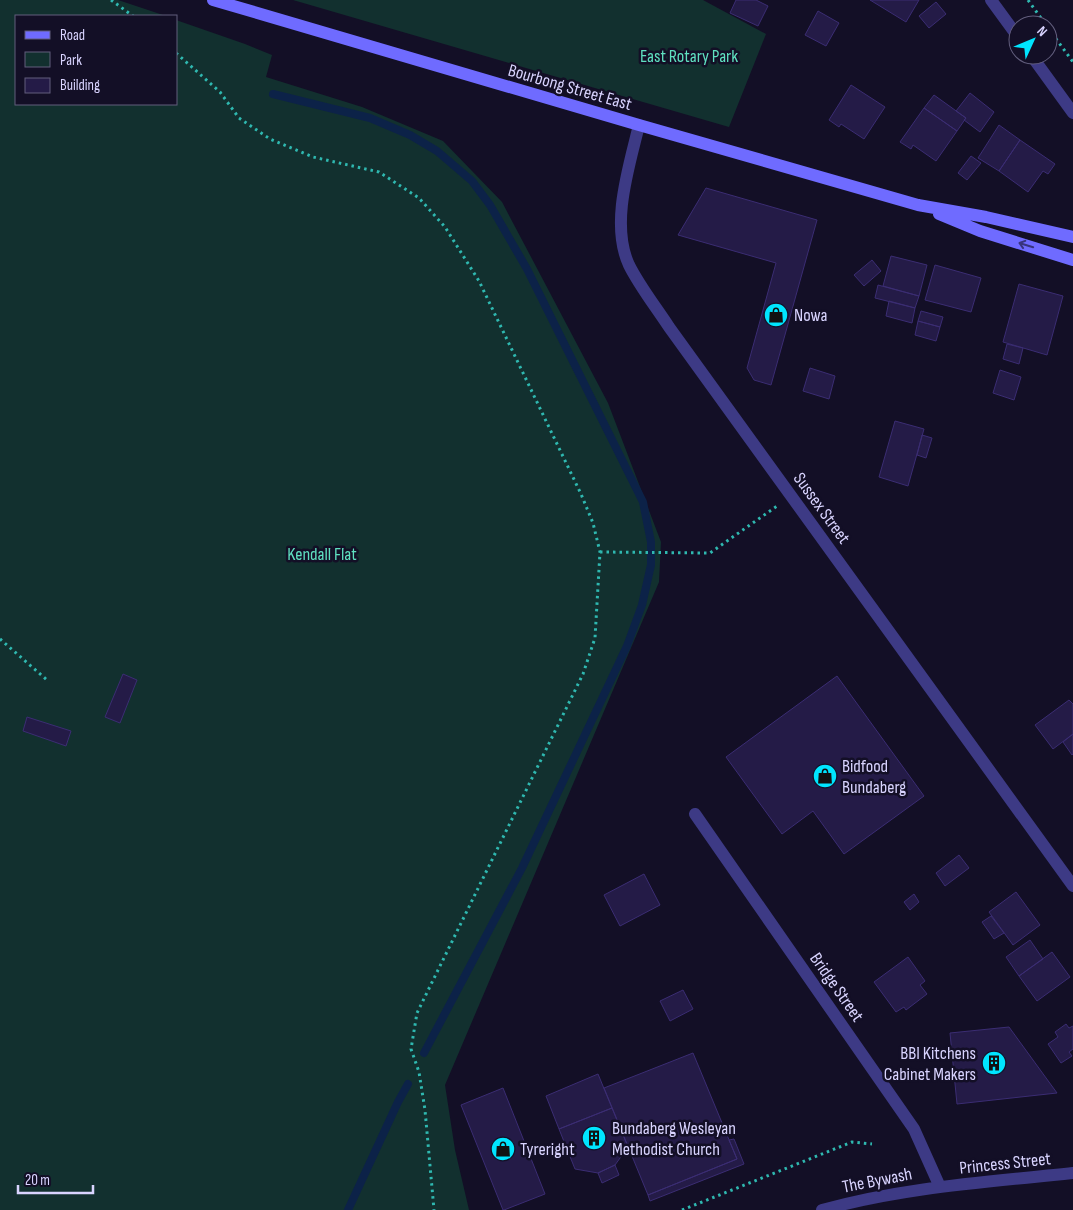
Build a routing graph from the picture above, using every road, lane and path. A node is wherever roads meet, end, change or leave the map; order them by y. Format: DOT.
graph roads {
  1 [pos="111,0"];
  2 [pos="213,0"];
  3 [pos="991,0"];
  4 [pos="1028,0"];
  5 [pos="132,15"];
  6 [pos="1039,15"];
  7 [pos="1008,23"];
  8 [pos="1058,41"];
  9 [pos="178,55"];
  10 [pos="1073,62"];
  11 [pos="1038,65"];
  12 [pos="1073,113"];
  13 [pos="639,125"];
  14 [pos="918,205"];
  15 [pos="1073,237"];
  16 [pos="1073,260"];
  17 [pos="792,496"];
  18 [pos="600,552"];
  19 [pos="0,639"];
  20 [pos="47,680"];
  21 [pos="695,814"];
  22 [pos="1073,886"];
  23 [pos="872,1144"];
  24 [pos="1073,1174"];
  25 [pos="940,1186"];
  26 [pos="434,1210"];
  27 [pos="682,1210"];
  28 [pos="822,1210"];
  1 -- 5 [label="path"];
  2 -- 13 [label="main road, Bourbong Street East"];
  3 -- 7 [label="street"];
  4 -- 6 [label="path"];
  8 -- 10 [label="path"];
  9 -- 18 [label="path"];
  11 -- 12 [label="street"];
  13 -- 14 [label="main road, Bourbong Street East"];
  13 -- 17 [label="street, Sussex Street"];
  14 -- 15 [label="main road, Bourbong Street East"];
  16 -- 14 [label="main road, Bourbong Street East, one-way"];
  17 -- 18 [label="path"];
  17 -- 22 [label="street, Sussex Street"];
  18 -- 26 [label="path"];
  19 -- 20 [label="path"];
  21 -- 25 [label="street, Bridge Street"];
  23 -- 27 [label="path"];
  24 -- 25 [label="street, Princess Street"];
  25 -- 28 [label="street, The Bywash"];
}
